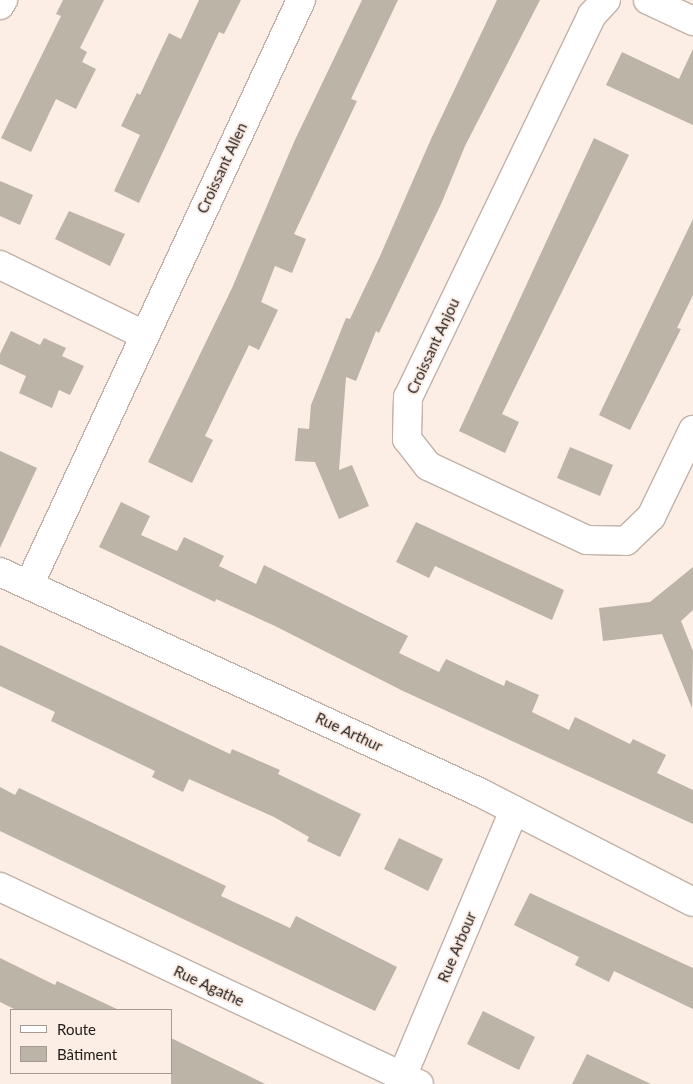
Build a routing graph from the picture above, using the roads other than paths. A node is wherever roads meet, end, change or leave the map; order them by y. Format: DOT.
graph roads {
  1 [pos="2,0"];
  2 [pos="300,0"];
  3 [pos="606,0"];
  4 [pos="648,0"];
  5 [pos="0,6"];
  6 [pos="693,21"];
  7 [pos="0,265"];
  8 [pos="144,335"];
  9 [pos="693,430"];
  10 [pos="0,572"];
  11 [pos="29,585"];
  12 [pos="514,810"];
  13 [pos="0,887"];
  14 [pos="693,902"];
  15 [pos="407,1081"];
  1 -- 5 [label="street"];
  2 -- 8 [label="street, Croissant Allen"];
  3 -- 9 [label="street, Croissant Anjou"];
  4 -- 6 [label="street"];
  7 -- 8 [label="street"];
  8 -- 11 [label="street, Croissant Allen"];
  10 -- 11 [label="street, Rue Arthur"];
  11 -- 12 [label="street, Rue Arthur"];
  12 -- 14 [label="street, Rue Arthur"];
  12 -- 15 [label="street, Rue Arbour"];
  13 -- 15 [label="street, Rue Agathe"];
}
